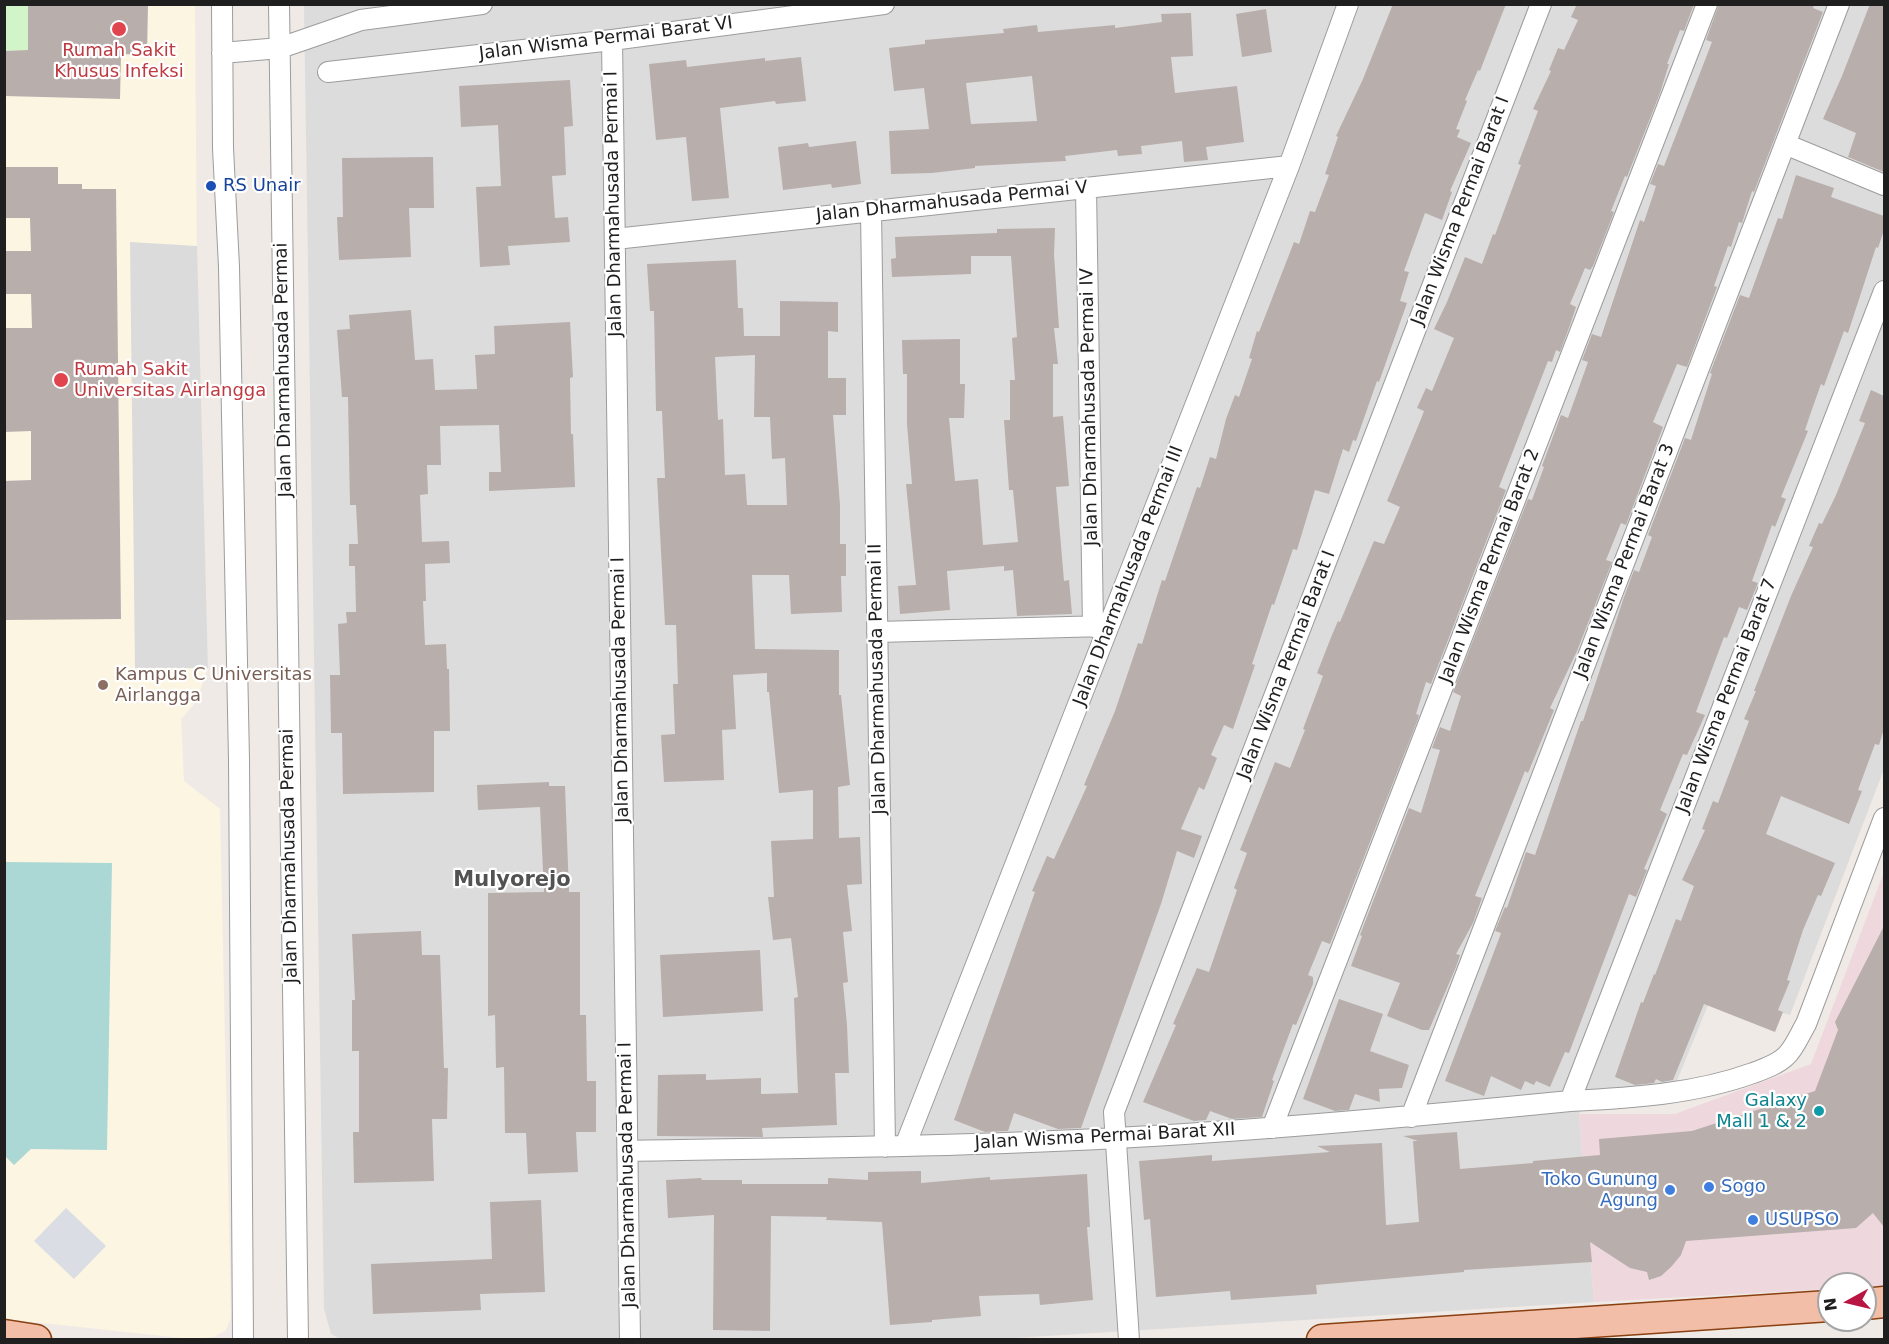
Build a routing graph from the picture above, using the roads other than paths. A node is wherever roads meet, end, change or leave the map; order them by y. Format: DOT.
graph roads {
  1 [pos="222,4"];
  2 [pos="279,4"];
  3 [pos="482,4"];
  4 [pos="884,4"];
  5 [pos="1348,4"];
  6 [pos="1541,4"];
  7 [pos="1707,4"];
  8 [pos="1839,4"];
  9 [pos="612,39"];
  10 [pos="280,48"];
  11 [pos="222,53"];
  12 [pos="328,72"];
  13 [pos="1785,144"];
  14 [pos="1289,166"];
  15 [pos="1884,185"];
  16 [pos="1086,188"];
  17 [pos="871,211"];
  18 [pos="615,239"];
  19 [pos="1884,291"];
  20 [pos="1102,626"];
  21 [pos="877,632"];
  22 [pos="1884,818"];
  23 [pos="1576,1101"];
  24 [pos="1411,1117"];
  25 [pos="1272,1128"];
  26 [pos="1115,1138"];
  27 [pos="905,1146"];
  28 [pos="885,1147"];
  29 [pos="628,1151"];
  30 [pos="1817,1307"];
  31 [pos="1591,1321"];
  32 [pos="4,1335"];
  33 [pos="36,1340"];
  34 [pos="243,1340"];
  35 [pos="298,1340"];
  36 [pos="630,1340"];
  37 [pos="1129,1340"];
  38 [pos="1322,1340"];
  39 [pos="1619,1340"];
  1 -- 11 [label="street"];
  2 -- 10 [label="street, Jalan Dharmahusada Permai"];
  3 -- 10 [label="street"];
  4 -- 9 [label="street, Jalan Wisma Permai Barat VI"];
  5 -- 14 [label="street, Jalan Dharmahusada Permai III"];
  6 -- 26 [label="street, Jalan Wisma Permai Barat I"];
  7 -- 25 [label="street, Jalan Wisma Permai Barat 2"];
  8 -- 13 [label="street, Jalan Wisma Permai Barat 3"];
  9 -- 12 [label="street, Jalan Wisma Permai Barat VI"];
  9 -- 18 [label="street, Jalan Dharmahusada Permai I"];
  10 -- 11 [label="street"];
  10 -- 35 [label="street, Jalan Dharmahusada Permai"];
  11 -- 34 [label="street"];
  13 -- 15 [label="street"];
  13 -- 24 [label="street, Jalan Wisma Permai Barat 3"];
  14 -- 16 [label="street, Jalan Dharmahusada Permai V"];
  14 -- 20 [label="street, Jalan Dharmahusada Permai III"];
  16 -- 17 [label="street, Jalan Dharmahusada Permai V"];
  16 -- 20 [label="street, Jalan Dharmahusada Permai IV"];
  17 -- 18 [label="street, Jalan Dharmahusada Permai V"];
  17 -- 21 [label="street, Jalan Dharmahusada Permai II"];
  18 -- 29 [label="street, Jalan Dharmahusada Permai I"];
  19 -- 23 [label="street, Jalan Wisma Permai Barat 7"];
  20 -- 21 [label="street"];
  20 -- 27 [label="street, Jalan Dharmahusada Permai III"];
  21 -- 28 [label="street, Jalan Dharmahusada Permai II"];
  22 -- 23 [label="street, Jalan Wisma Permai Barat XII"];
  23 -- 24 [label="street, Jalan Wisma Permai Barat XII"];
  24 -- 25 [label="street, Jalan Wisma Permai Barat XII"];
  25 -- 26 [label="street, Jalan Wisma Permai Barat XII"];
  26 -- 27 [label="street, Jalan Wisma Permai Barat XII"];
  26 -- 37 [label="street, Jalan Wisma Permai Barat I"];
  27 -- 28 [label="street, Jalan Wisma Permai Barat XII"];
  28 -- 29 [label="street, Jalan Wisma Permai Barat XII"];
  29 -- 36 [label="street, Jalan Dharmahusada Permai I"];
  30 -- 31 [label="main road"];
  31 -- 38 [label="main road"];
  31 -- 39 [label="main road"];
  32 -- 33 [label="main road"];
}
